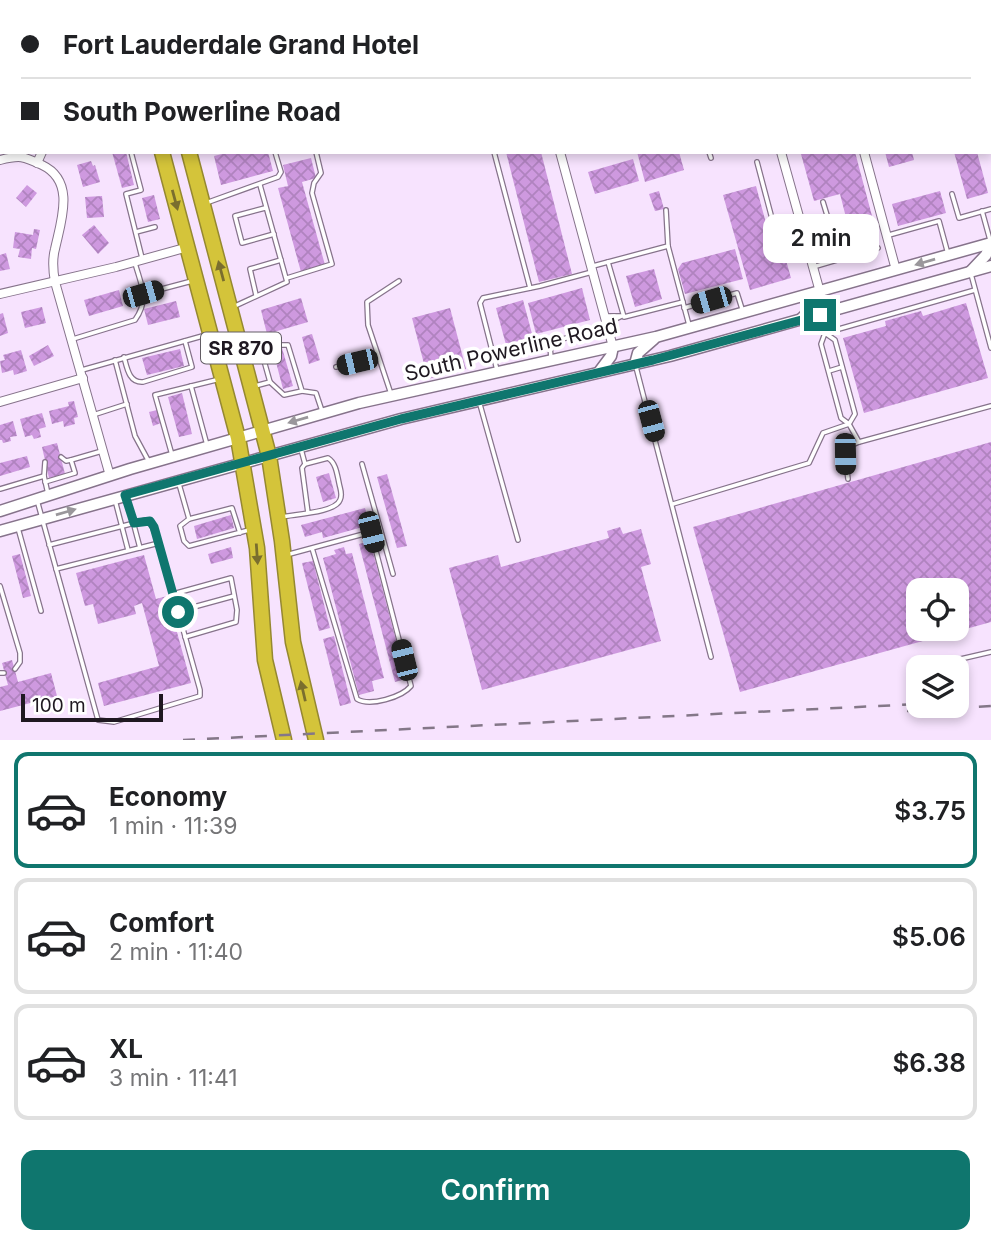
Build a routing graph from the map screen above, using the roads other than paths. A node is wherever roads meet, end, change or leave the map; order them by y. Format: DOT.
graph roads {
  1 [pos="41,154"];
  2 [pos="133,154"];
  3 [pos="163,154"];
  4 [pos="190,154"];
  5 [pos="276,154"];
  6 [pos="316,154"];
  7 [pos="495,154"];
  8 [pos="561,154"];
  9 [pos="710,154"];
  10 [pos="782,154"];
  11 [pos="865,154"];
  12 [pos="711,158"];
  13 [pos="0,160"];
  14 [pos="757,162"];
  15 [pos="37,163"];
  16 [pos="260,185"];
  17 [pos="952,194"];
  18 [pos="823,202"];
  19 [pos="203,204"];
  20 [pos="266,208"];
  21 [pos="666,209"];
  22 [pos="991,209"];
  23 [pos="982,211"];
  24 [pos="801,224"];
  25 [pos="155,227"];
  26 [pos="136,232"];
  27 [pos="274,234"];
  28 [pos="887,236"];
  29 [pos="991,243"];
  30 [pos="668,246"];
  31 [pos="807,246"];
  32 [pos="188,247"];
  33 [pos="878,248"];
  34 [pos="949,256"];
  35 [pos="281,260"];
  36 [pos="139,261"];
  37 [pos="608,262"];
  38 [pos="991,266"];
  39 [pos="813,267"];
  40 [pos="592,269"];
  41 [pos="896,270"];
  42 [pos="970,272"];
  43 [pos="287,278"];
  44 [pos="196,279"];
  45 [pos="55,282"];
  46 [pos="399,282"];
  47 [pos="530,288"];
  48 [pos="975,290"];
  49 [pos="820,292"];
  50 [pos="0,294"];
  51 [pos="143,294"];
  52 [pos="256,295"];
  53 [pos="683,302"];
  54 [pos="231,308"];
  55 [pos="684,308"];
  56 [pos="743,314"];
  57 [pos="820,315"];
  58 [pos="622,316"];
  59 [pos="606,319"];
  60 [pos="800,320"];
  61 [pos="690,328"];
  62 [pos="592,330"];
  63 [pos="825,333"];
  64 [pos="210,334"];
  65 [pos="656,337"];
  66 [pos="71,339"];
  67 [pos="185,341"];
  68 [pos="281,345"];
  69 [pos="613,346"];
  70 [pos="271,347"];
  71 [pos="991,348"];
  72 [pos="261,350"];
  73 [pos="243,355"];
  74 [pos="124,357"];
  75 [pos="378,357"];
  76 [pos="115,360"];
  77 [pos="551,360"];
  78 [pos="635,364"];
  79 [pos="336,367"];
  80 [pos="842,367"];
  81 [pos="829,371"];
  82 [pos="498,372"];
  83 [pos="599,372"];
  84 [pos="82,374"];
  85 [pos="222,378"];
  86 [pos="270,382"];
  87 [pos="191,386"];
  88 [pos="251,388"];
  89 [pos="302,391"];
  90 [pos="392,397"];
  91 [pos="479,400"];
  92 [pos="0,402"];
  93 [pos="127,404"];
  94 [pos="991,406"];
  95 [pos="322,413"];
  96 [pos="93,415"];
  97 [pos="849,424"];
  98 [pos="263,431"];
  99 [pos="238,438"];
  100 [pos="859,442"];
  101 [pos="208,447"];
  102 [pos="300,447"];
  103 [pos="102,451"];
  104 [pos="268,456"];
  105 [pos="61,457"];
  106 [pos="173,457"];
  107 [pos="68,460"];
  108 [pos="45,462"];
  109 [pos="150,463"];
  110 [pos="242,463"];
  111 [pos="305,464"];
  112 [pos="362,464"];
  113 [pos="63,467"];
  114 [pos="75,473"];
  115 [pos="45,475"];
  116 [pos="110,476"];
  117 [pos="848,479"];
  118 [pos="178,480"];
  119 [pos="78,487"];
  120 [pos="0,489"];
  121 [pos="49,496"];
  122 [pos="120,497"];
  123 [pos="37,500"];
  124 [pos="673,504"];
  125 [pos="0,509"];
  126 [pos="308,513"];
  127 [pos="279,517"];
  128 [pos="42,519"];
  129 [pos="189,519"];
  130 [pos="134,523"];
  131 [pos="17,526"];
  132 [pos="121,527"];
  133 [pos="0,531"];
  134 [pos="247,531"];
  135 [pos="518,540"];
  136 [pos="159,543"];
  137 [pos="49,545"];
  138 [pos="140,548"];
  139 [pos="312,548"];
  140 [pos="128,551"];
  141 [pos="284,556"];
  142 [pos="56,569"];
  143 [pos="393,574"];
  144 [pos="0,586"];
  145 [pos="173,594"];
  146 [pos="234,596"];
  147 [pos="40,611"];
  148 [pos="178,612"];
  149 [pos="185,637"];
  150 [pos="991,652"];
  151 [pos="711,657"];
  152 [pos="969,657"];
  153 [pos="15,669"];
  154 [pos="284,740"];
  155 [pos="316,740"];
  1 -- 15 [label="street"];
  2 -- 26 [label="lane"];
  3 -- 32 [label="highway, SR 870, one-way"];
  4 -- 19 [label="highway, SR 870"];
  5 -- 16 [label="lane"];
  6 -- 43 [label="lane"];
  7 -- 47 [label="lane"];
  8 -- 40 [label="street"];
  9 -- 12 [label="lane"];
  10 -- 24 [label="street"];
  11 -- 28 [label="street"];
  13 -- 15 [label="street"];
  14 -- 24 [label="lane"];
  15 -- 45 [label="street"];
  16 -- 19 [label="lane"];
  16 -- 20 [label="lane"];
  17 -- 23 [label="lane"];
  18 -- 31 [label="lane"];
  54 -- 19 [label="highway, SR 870, one-way"];
  20 -- 27 [label="lane"];
  20 -- 27 [label="lane"];
  21 -- 30 [label="lane"];
  22 -- 23 [label="lane"];
  23 -- 29 [label="lane"];
  24 -- 31 [label="street"];
  25 -- 26 [label="lane"];
  26 -- 36 [label="lane"];
  27 -- 35 [label="lane"];
  28 -- 34 [label="lane"];
  28 -- 41 [label="street"];
  29 -- 34 [label="main road, South Powerline Road"];
  29 -- 42 [label="main road"];
  30 -- 37 [label="lane"];
  30 -- 53 [label="lane"];
  31 -- 39 [label="street"];
  32 -- 36 [label="street"];
  32 -- 44 [label="highway, SR 870"];
  33 -- 39 [label="lane"];
  34 -- 41 [label="main road, South Powerline Road, one-way"];
  35 -- 43 [label="lane"];
  35 -- 52 [label="lane"];
  36 -- 45 [label="street"];
  36 -- 51 [label="lane"];
  37 -- 40 [label="lane"];
  37 -- 58 [label="lane"];
  38 -- 42 [label="main road, South Powerline Road"];
  39 -- 49 [label="street"];
  40 -- 47 [label="lane"];
  40 -- 59 [label="street"];
  41 -- 49 [label="main road, South Powerline Road"];
  42 -- 48 [label="lane"];
  42 -- 57 [label="main road, South Powerline Road"];
  43 -- 52 [label="lane"];
  44 -- 51 [label="lane"];
  44 -- 64 [label="highway, SR 870"];
  45 -- 50 [label="street"];
  45 -- 66 [label="street"];
  46 -- 75 [label="lane"];
  47 -- 82 [label="lane"];
  48 -- 63 [label="lane"];
  48 -- 71 [label="lane"];
  49 -- 56 [label="main road, South Powerline Road"];
  49 -- 60 [label="main road"];
  51 -- 66 [label="lane"];
  52 -- 54 [label="lane"];
  53 -- 55 [label="lane"];
  53 -- 58 [label="lane"];
  54 -- 73 [label="highway, SR 870"];
  55 -- 56 [label="lane"];
  55 -- 61 [label="lane"];
  56 -- 61 [label="main road, South Powerline Road"];
  57 -- 60 [label="main road, South Powerline Road"];
  57 -- 63 [label="lane"];
  58 -- 59 [label="lane"];
  59 -- 69 [label="street"];
  60 -- 78 [label="main road, South Powerline Road"];
  61 -- 65 [label="main road, South Powerline Road"];
  62 -- 77 [label="lane"];
  63 -- 80 [label="lane"];
  63 -- 81 [label="lane"];
  64 -- 67 [label="lane"];
  64 -- 85 [label="highway, SR 870"];
  65 -- 69 [label="main road, South Powerline Road"];
  65 -- 78 [label="main road"];
  66 -- 84 [label="street"];
  67 -- 74 [label="lane"];
  67 -- 74 [label="lane"];
  68 -- 89 [label="lane"];
  69 -- 77 [label="main road, South Powerline Road"];
  69 -- 83 [label="main road"];
  70 -- 72 [label="lane"];
  72 -- 73 [label="lane"];
  72 -- 86 [label="lane"];
  73 -- 88 [label="highway, SR 870"];
  74 -- 76 [label="lane"];
  75 -- 79 [label="lane"];
  75 -- 90 [label="lane"];
  76 -- 84 [label="lane"];
  76 -- 93 [label="lane"];
  77 -- 82 [label="main road, South Powerline Road"];
  78 -- 83 [label="main road, South Powerline Road"];
  78 -- 124 [label="lane"];
  80 -- 81 [label="lane"];
  80 -- 97 [label="lane"];
  81 -- 97 [label="lane"];
  82 -- 90 [label="main road, South Powerline Road"];
  83 -- 91 [label="main road, South Powerline Road"];
  84 -- 92 [label="street"];
  84 -- 96 [label="street"];
  85 -- 87 [label="lane"];
  85 -- 99 [label="highway, SR 870"];
  86 -- 88 [label="lane"];
  86 -- 89 [label="lane"];
  87 -- 101 [label="lane"];
  87 -- 106 [label="lane"];
  88 -- 98 [label="highway, SR 870"];
  89 -- 95 [label="lane"];
  90 -- 95 [label="main road, South Powerline Road"];
  91 -- 102 [label="main road, South Powerline Road"];
  91 -- 135 [label="lane"];
  93 -- 96 [label="lane"];
  93 -- 109 [label="lane"];
  94 -- 100 [label="lane"];
  95 -- 98 [label="main road, South Powerline Road, one-way"];
  96 -- 103 [label="street"];
  97 -- 100 [label="lane"];
  97 -- 124 [label="lane"];
  98 -- 99 [label="main road, South Powerline Road"];
  98 -- 104 [label="highway, SR 870"];
  99 -- 101 [label="main road, South Powerline Road"];
  99 -- 110 [label="highway, SR 870"];
  100 -- 117 [label="lane"];
  101 -- 106 [label="main road, South Powerline Road"];
  102 -- 104 [label="main road, South Powerline Road"];
  102 -- 111 [label="lane"];
  103 -- 107 [label="lane"];
  103 -- 116 [label="street"];
  104 -- 110 [label="main road, South Powerline Road"];
  104 -- 127 [label="highway, SR 870"];
  105 -- 107 [label="lane"];
  106 -- 109 [label="main road, South Powerline Road"];
  107 -- 113 [label="lane"];
  107 -- 114 [label="lane"];
  108 -- 115 [label="lane"];
  109 -- 116 [label="main road, South Powerline Road"];
  110 -- 118 [label="main road, South Powerline Road"];
  110 -- 134 [label="highway, SR 870"];
  111 -- 126 [label="lane"];
  111 -- 126 [label="lane"];
  112 -- 143 [label="lane"];
  114 -- 115 [label="lane"];
  114 -- 119 [label="lane"];
  115 -- 120 [label="lane"];
  115 -- 121 [label="lane"];
  116 -- 119 [label="main road, South Powerline Road"];
  118 -- 122 [label="main road, South Powerline Road"];
  118 -- 129 [label="lane"];
  119 -- 121 [label="main road, South Powerline Road"];
  121 -- 123 [label="main road, South Powerline Road"];
  128 -- 122 [label="main road, South Powerline Road, one-way"];
  122 -- 130 [label="lane"];
  122 -- 132 [label="lane"];
  123 -- 125 [label="main road, South Powerline Road"];
  123 -- 128 [label="lane"];
  124 -- 151 [label="lane"];
  126 -- 127 [label="lane"];
  127 -- 141 [label="highway, SR 870"];
  128 -- 131 [label="main road, South Powerline Road"];
  128 -- 137 [label="lane"];
  129 -- 134 [label="lane"];
  129 -- 134 [label="lane"];
  130 -- 132 [label="lane"];
  130 -- 136 [label="lane"];
  130 -- 138 [label="lane"];
  131 -- 133 [label="main road, South Powerline Road"];
  131 -- 147 [label="lane"];
  132 -- 137 [label="lane"];
  132 -- 140 [label="lane"];
  134 -- 154 [label="highway, SR 870, one-way"];
  136 -- 138 [label="lane"];
  136 -- 145 [label="lane"];
  137 -- 142 [label="lane"];
  138 -- 140 [label="lane"];
  139 -- 139 [label="lane"];
  139 -- 141 [label="lane"];
  140 -- 142 [label="lane"];
  155 -- 141 [label="highway, SR 870, one-way"];
  142 -- 149 [label="lane"];
  144 -- 153 [label="lane"];
  145 -- 146 [label="lane"];
  145 -- 148 [label="lane"];
  146 -- 148 [label="lane"];
  146 -- 149 [label="lane"];
  148 -- 149 [label="lane"];
  150 -- 152 [label="lane"];
}
